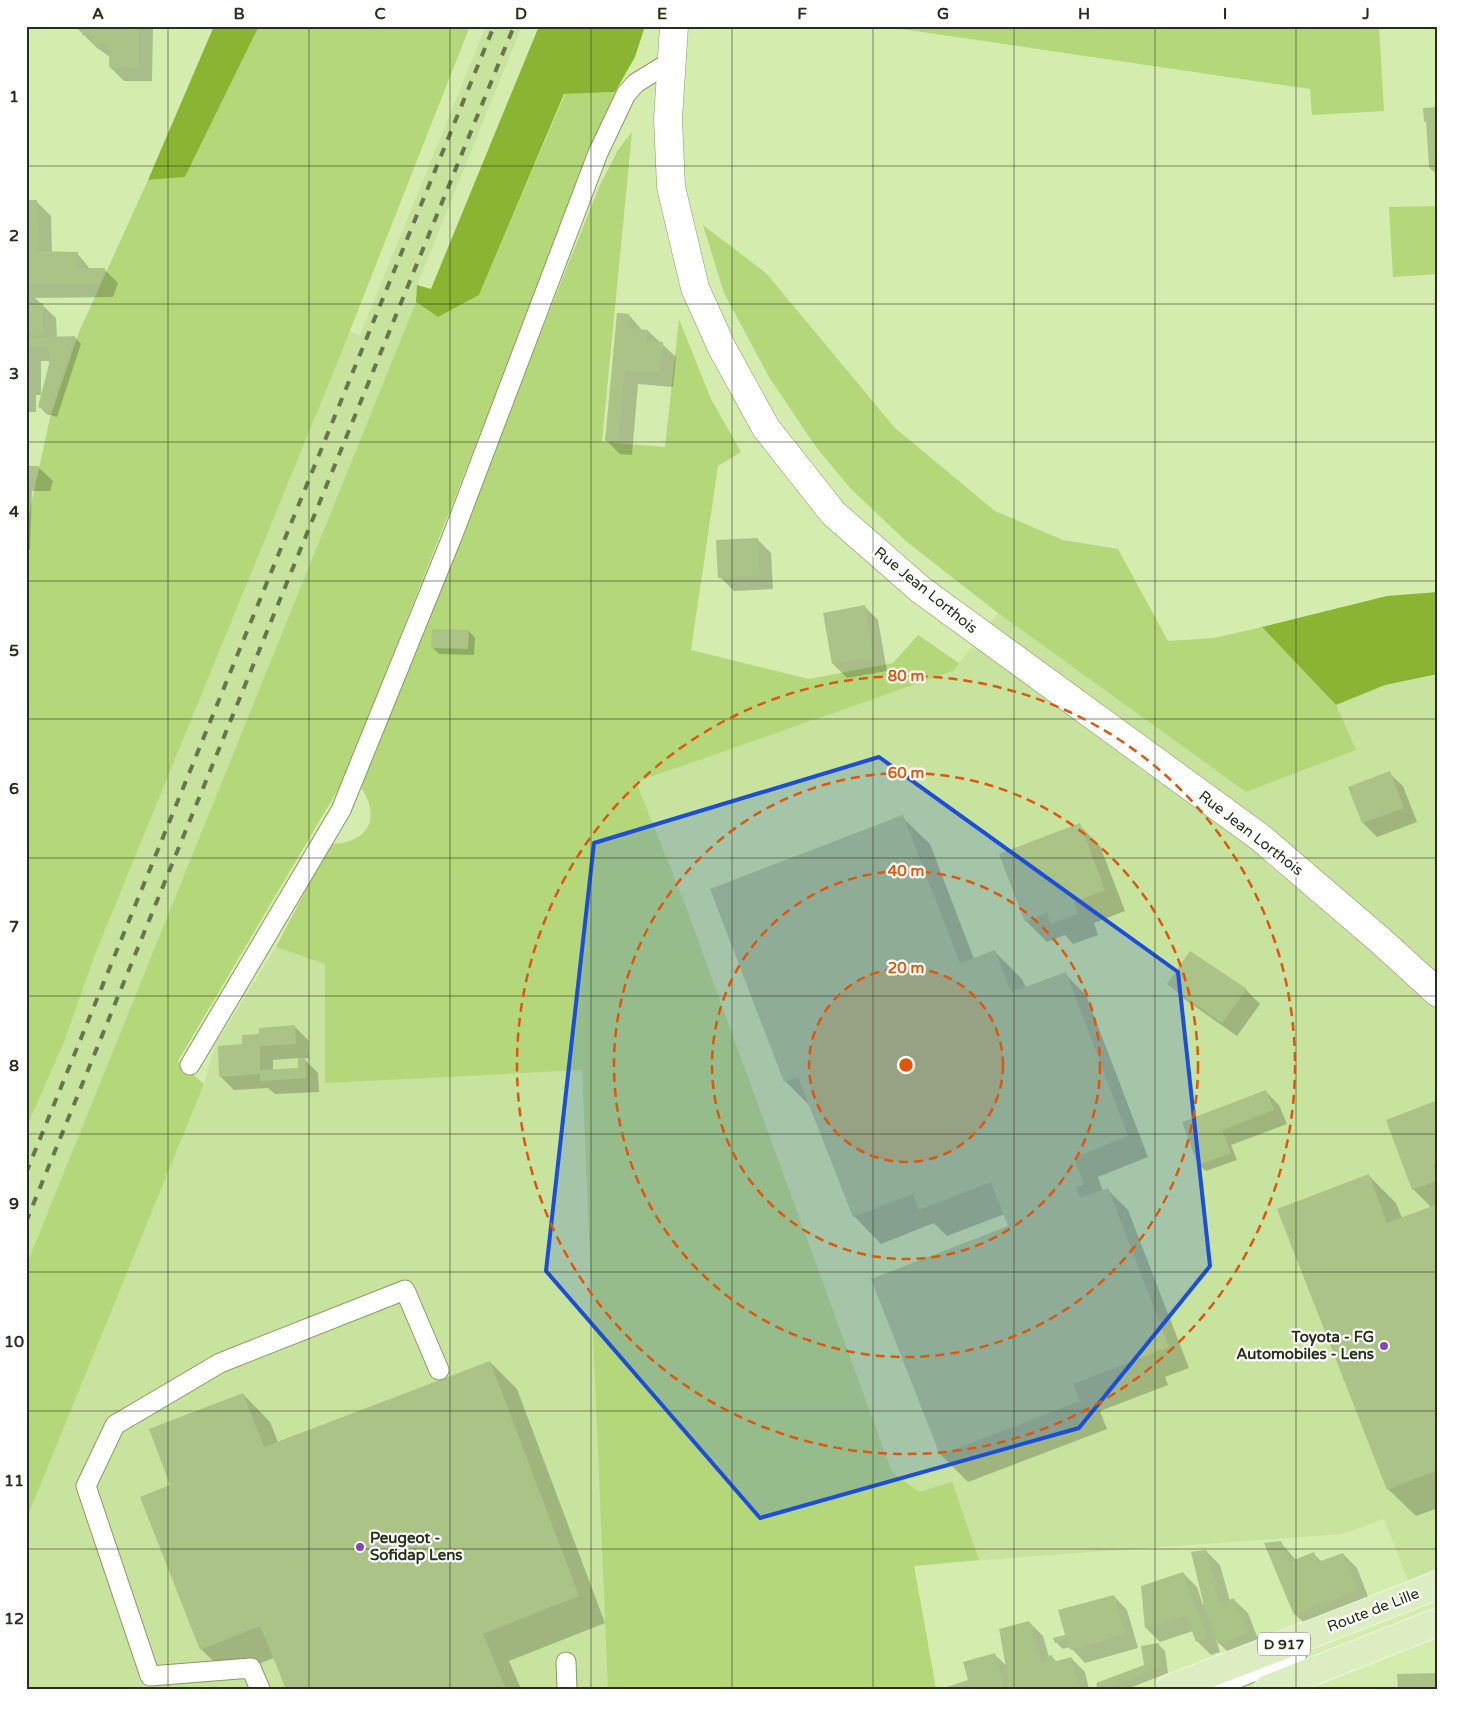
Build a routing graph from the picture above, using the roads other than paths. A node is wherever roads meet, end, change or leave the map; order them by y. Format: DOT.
graph roads {
  1 [pos="674,26"];
  2 [pos="670,62"];
  3 [pos="1438,993"];
  4 [pos="190,1065"];
  5 [pos="439,1370"];
  6 [pos="1438,1585"];
  7 [pos="1399,1600"];
  8 [pos="1438,1622"];
  9 [pos="566,1662"];
  10 [pos="260,1689"];
  11 [pos="567,1689"];
  12 [pos="1169,1689"];
  13 [pos="1211,1689"];
  14 [pos="1268,1689"];
  1 -- 2 [label="street, Rue Jean Lorthois"];
  2 -- 3 [label="street, Rue Jean Lorthois"];
  2 -- 4 [label="lane"];
  5 -- 10 [label="lane"];
  6 -- 7 [label="main road, Route de Lille / D 917"];
  7 -- 12 [label="main road, Route de Lille / D 917"];
  7 -- 13 [label="lane"];
  8 -- 14 [label="main road, D 917"];
  9 -- 11 [label="lane"];
}
